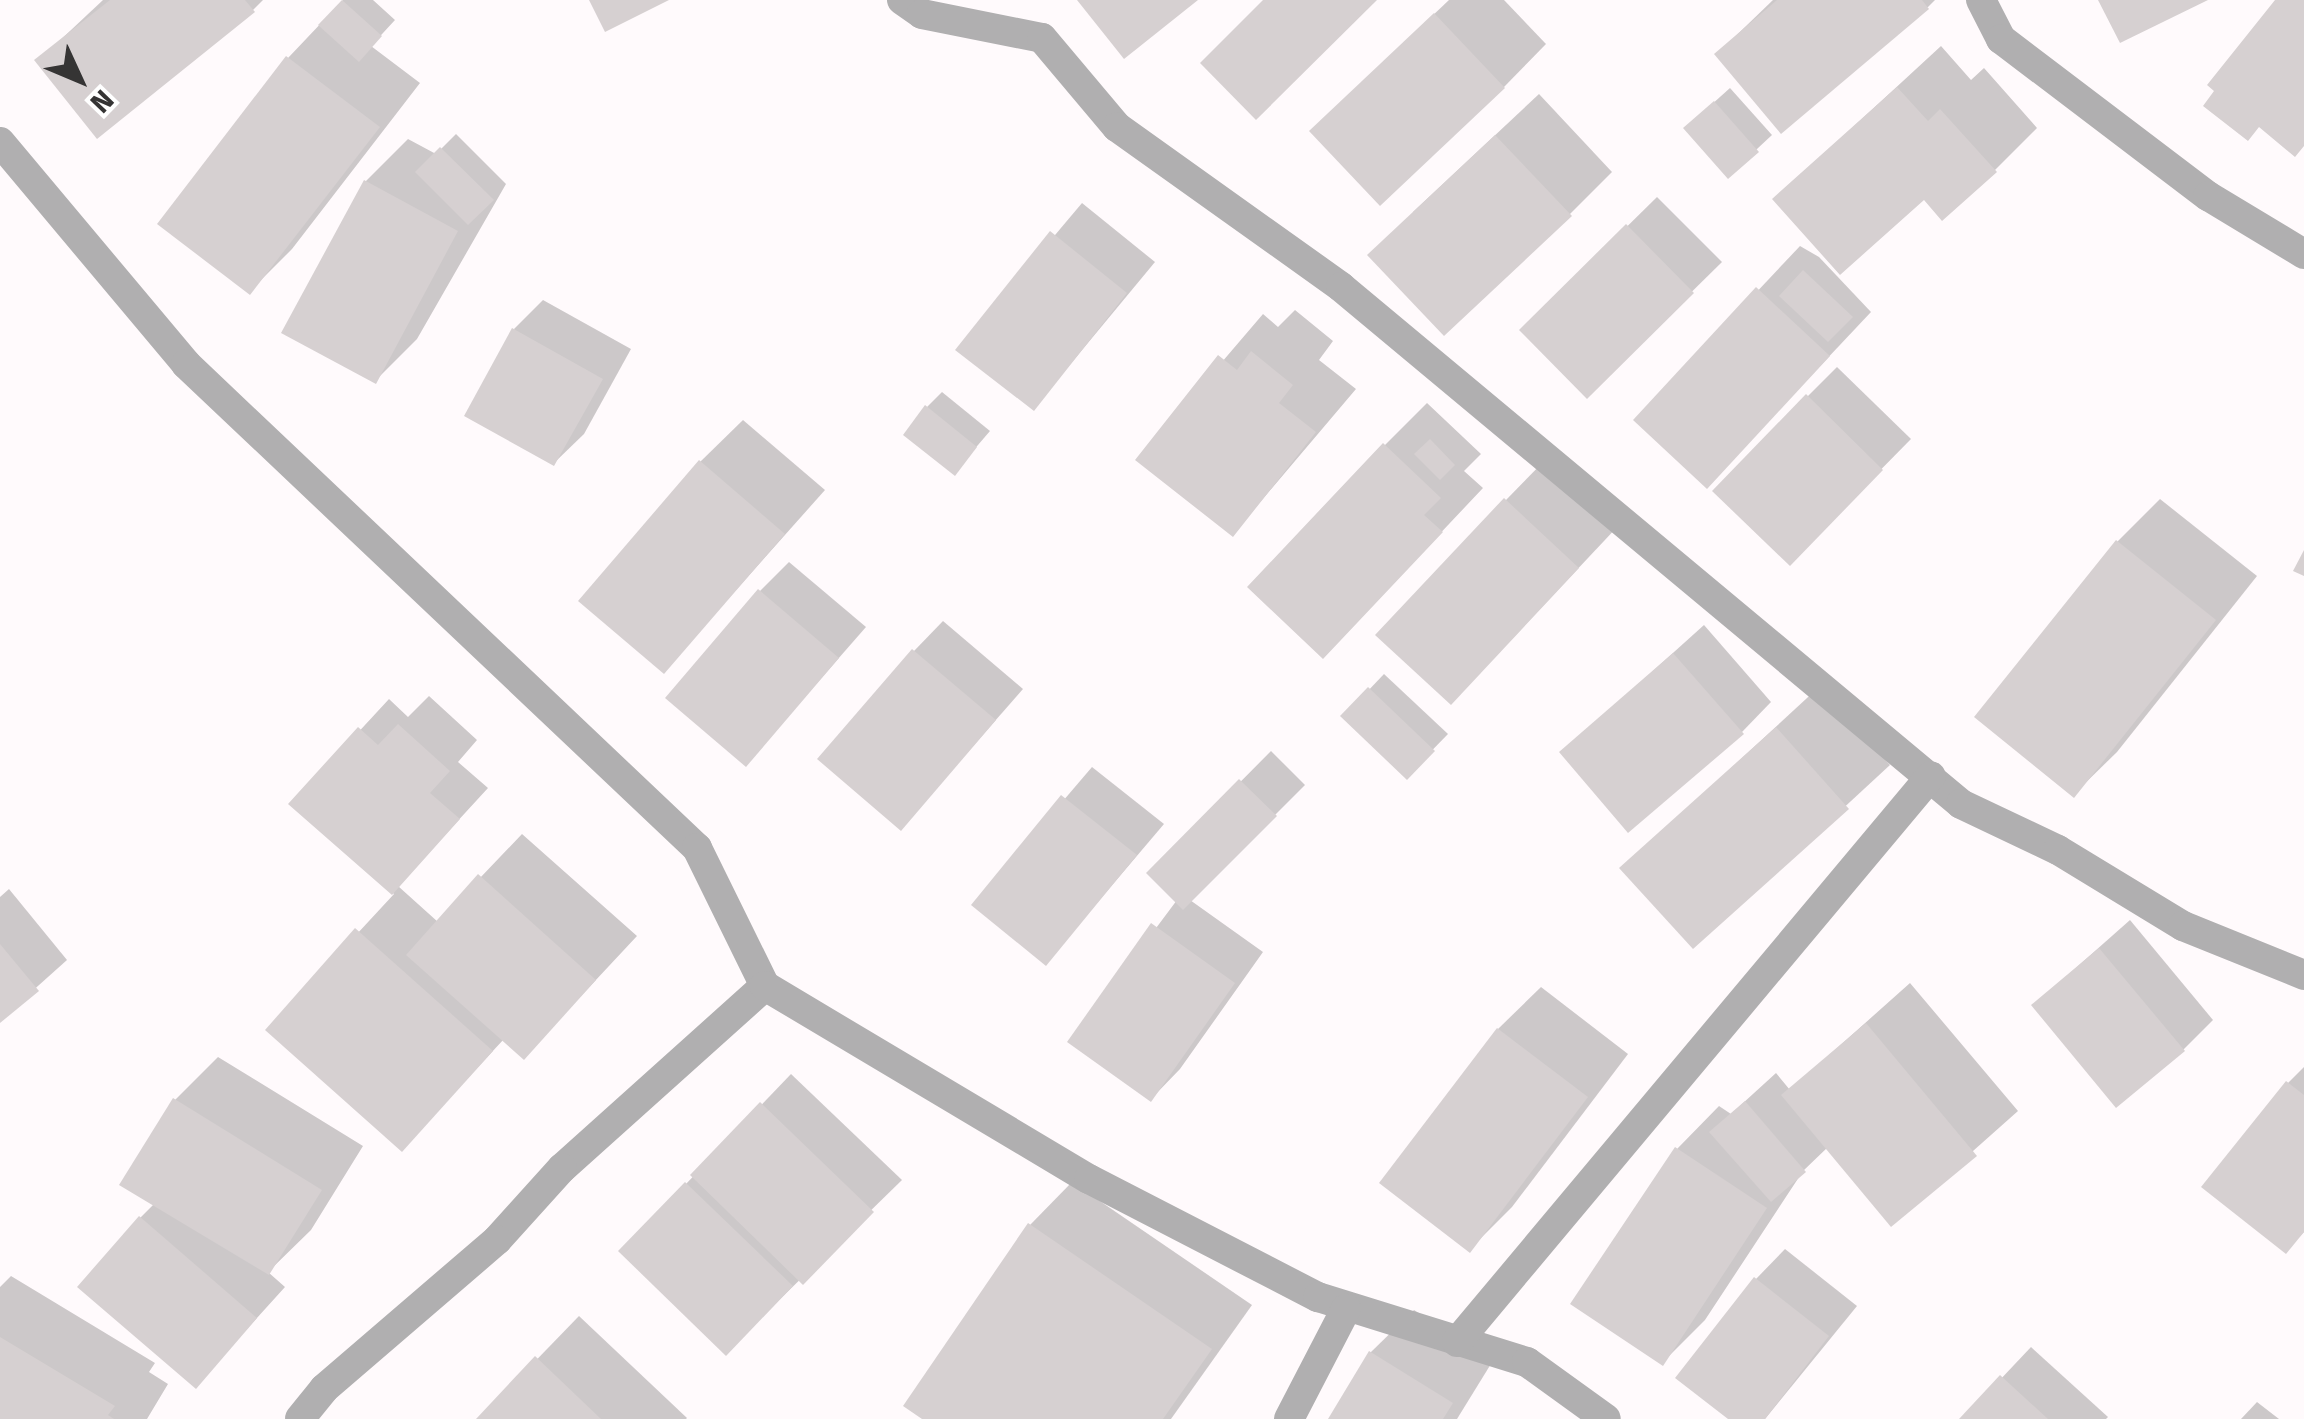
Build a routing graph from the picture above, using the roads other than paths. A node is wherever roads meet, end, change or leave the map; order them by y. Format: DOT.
graph roads {
  1 [pos="902,0"];
  2 [pos="1981,0"];
  3 [pos="0,142"];
  4 [pos="2304,254"];
  5 [pos="1931,776"];
  6 [pos="2304,975"];
  7 [pos="764,986"];
  8 [pos="1346,1309"];
  9 [pos="1457,1342"];
  10 [pos="300,1419"];
  11 [pos="1289,1419"];
  12 [pos="1606,1419"];
  1 -- 5 [label="street"];
  2 -- 4 [label="street"];
  3 -- 7 [label="street"];
  5 -- 6 [label="street"];
  5 -- 9 [label="street"];
  7 -- 8 [label="street"];
  7 -- 10 [label="street"];
  8 -- 9 [label="street"];
  8 -- 11 [label="street"];
  9 -- 12 [label="street"];
}
